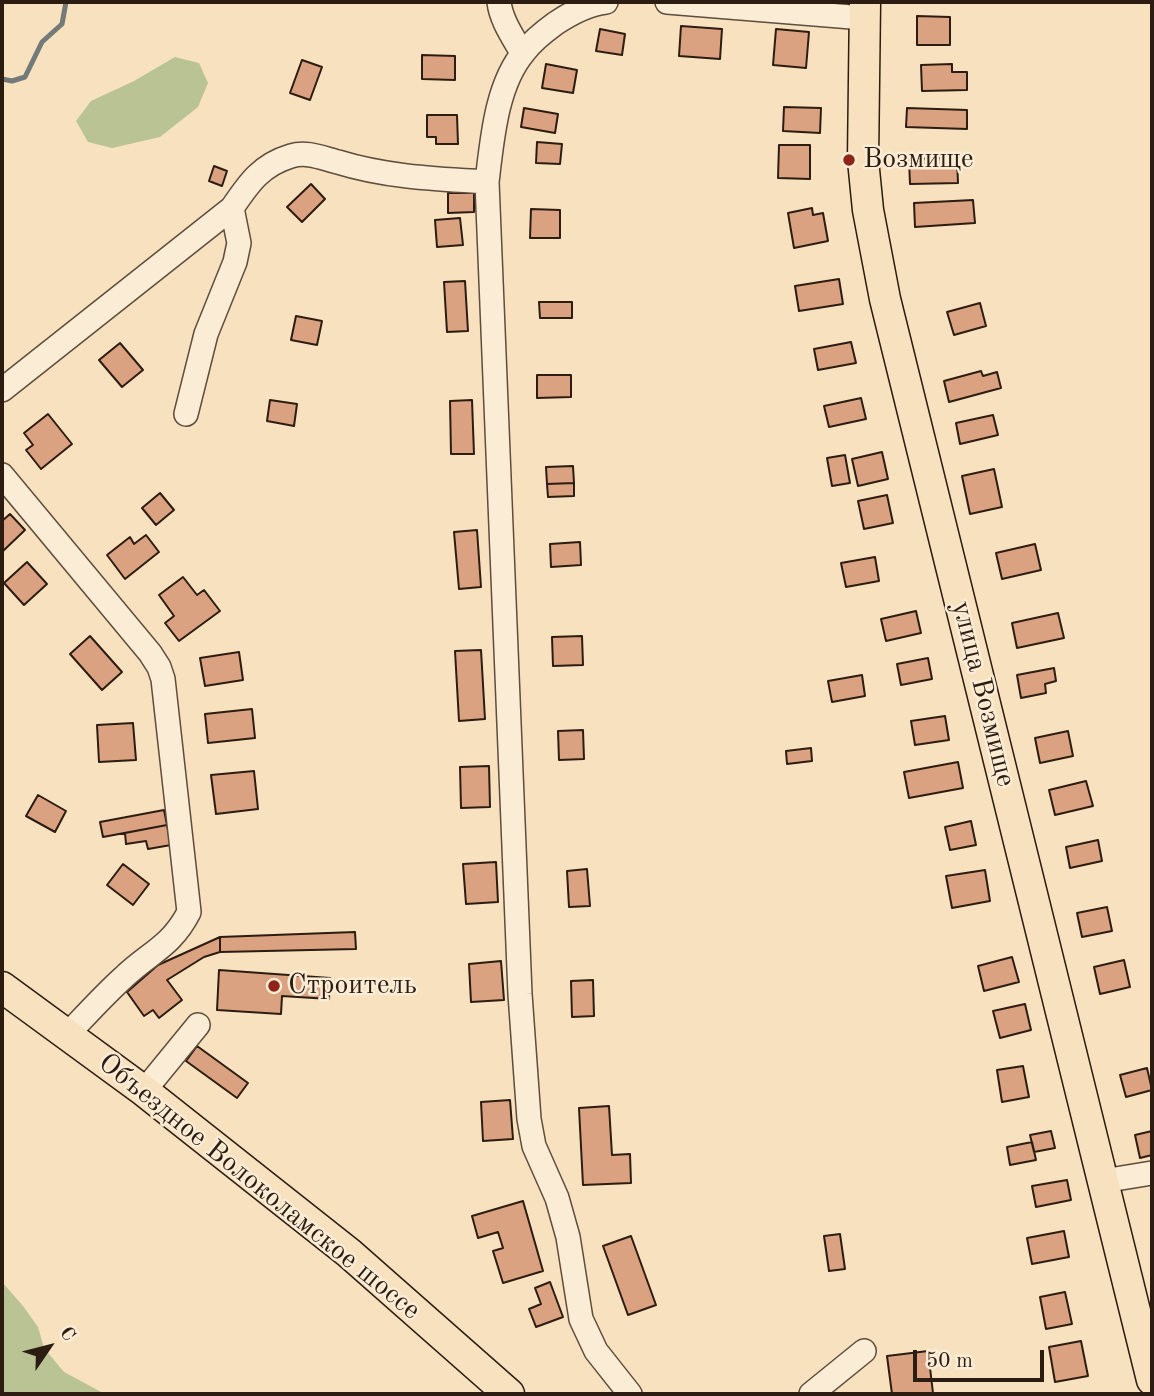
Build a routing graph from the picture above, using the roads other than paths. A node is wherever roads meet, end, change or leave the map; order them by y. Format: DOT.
graph roads {
  1 [pos="499,2"];
  2 [pos="606,2"];
  3 [pos="667,2"];
  4 [pos="864,10"];
  5 [pos="522,53"];
  6 [pos="487,182"];
  7 [pos="232,208"];
  8 [pos="2,390"];
  9 [pos="186,414"];
  10 [pos="2,475"];
  11 [pos="2,987"];
  12 [pos="198,1025"];
  13 [pos="67,1035"];
  14 [pos="144,1091"];
  15 [pos="1152,1173"];
  16 [pos="1103,1181"];
  17 [pos="864,1351"];
  18 [pos="1152,1380"];
  19 [pos="509,1394"];
  20 [pos="630,1394"];
  21 [pos="811,1394"];
  1 -- 5 [label="street"];
  2 -- 5 [label="street"];
  3 -- 4 [label="street"];
  4 -- 16 [label="main road, улица Возмище"];
  5 -- 6 [label="street"];
  6 -- 7 [label="street"];
  6 -- 20 [label="street"];
  7 -- 8 [label="street"];
  7 -- 9 [label="street"];
  10 -- 13 [label="street"];
  11 -- 13 [label="main road, Объездное Волоколамское шоссе"];
  12 -- 14 [label="street"];
  13 -- 14 [label="main road, Объездное Волоколамское шоссе"];
  14 -- 19 [label="main road, Объездное Волоколамское шоссе"];
  15 -- 16 [label="street"];
  16 -- 18 [label="main road, улица Возмище"];
  17 -- 21 [label="street"];
}
